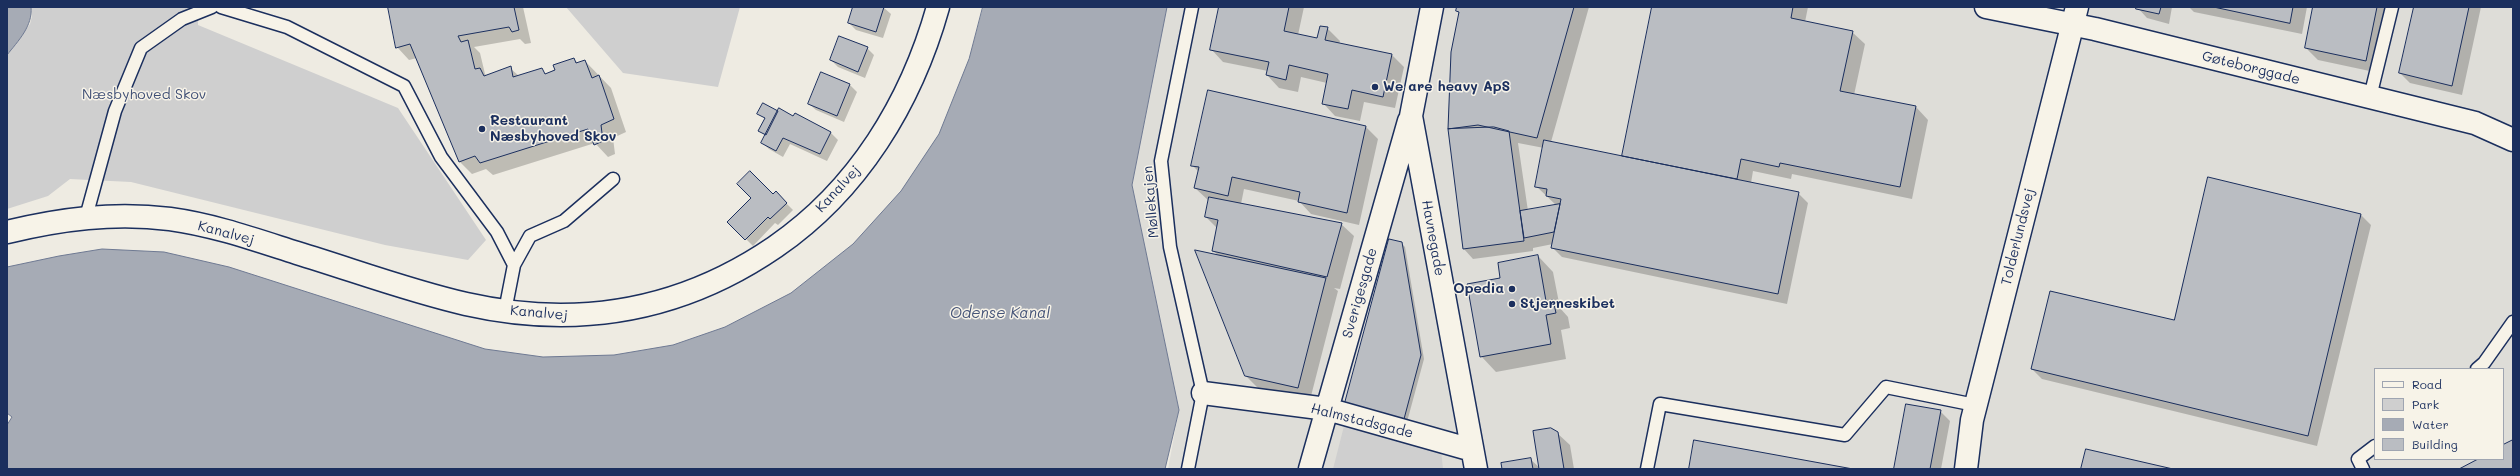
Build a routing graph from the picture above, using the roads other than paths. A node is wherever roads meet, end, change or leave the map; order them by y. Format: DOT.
graph roads {
  1 [pos="212,7"];
  2 [pos="221,7"];
  3 [pos="938,7"];
  4 [pos="1192,7"];
  5 [pos="1432,7"];
  6 [pos="1986,7"];
  7 [pos="2392,7"];
  8 [pos="2075,16"];
  9 [pos="2370,97"];
  10 [pos="1411,116"];
  11 [pos="2513,140"];
  12 [pos="613,179"];
  13 [pos="86,217"];
  14 [pos="7,232"];
  15 [pos="514,265"];
  16 [pos="506,311"];
  17 [pos="2513,322"];
  18 [pos="2478,368"];
  19 [pos="1203,393"];
  20 [pos="1975,404"];
  21 [pos="1327,409"];
  22 [pos="2374,447"];
  23 [pos="1474,459"];
  24 [pos="1188,469"];
  25 [pos="1310,469"];
  26 [pos="1647,469"];
  27 [pos="1966,469"];
  28 [pos="2364,469"];
  1 -- 13 [label="lane"];
  2 -- 15 [label="lane"];
  3 -- 16 [label="street, Kanalvej"];
  4 -- 19 [label="lane, Møllekajen"];
  5 -- 10 [label="street, Havnegade"];
  6 -- 8 [label="street, Gøteborggade"];
  7 -- 9 [label="lane"];
  8 -- 9 [label="street, Gøteborggade"];
  8 -- 20 [label="street, Tolderlundsvej"];
  9 -- 11 [label="street, Gøteborggade"];
  10 -- 21 [label="street, Sverigesgade"];
  10 -- 23 [label="street, Havnegade"];
  12 -- 15 [label="lane"];
  13 -- 14 [label="street, Kanalvej"];
  13 -- 16 [label="street, Kanalvej"];
  15 -- 16 [label="lane"];
  17 -- 18 [label="lane"];
  19 -- 21 [label="street, Halmstadsgade"];
  19 -- 24 [label="lane"];
  20 -- 26 [label="lane"];
  20 -- 27 [label="street, Tolderlundsvej"];
  21 -- 23 [label="street, Halmstadsgade"];
  21 -- 25 [label="street, Sverigesgade"];
  22 -- 28 [label="lane"];
}
